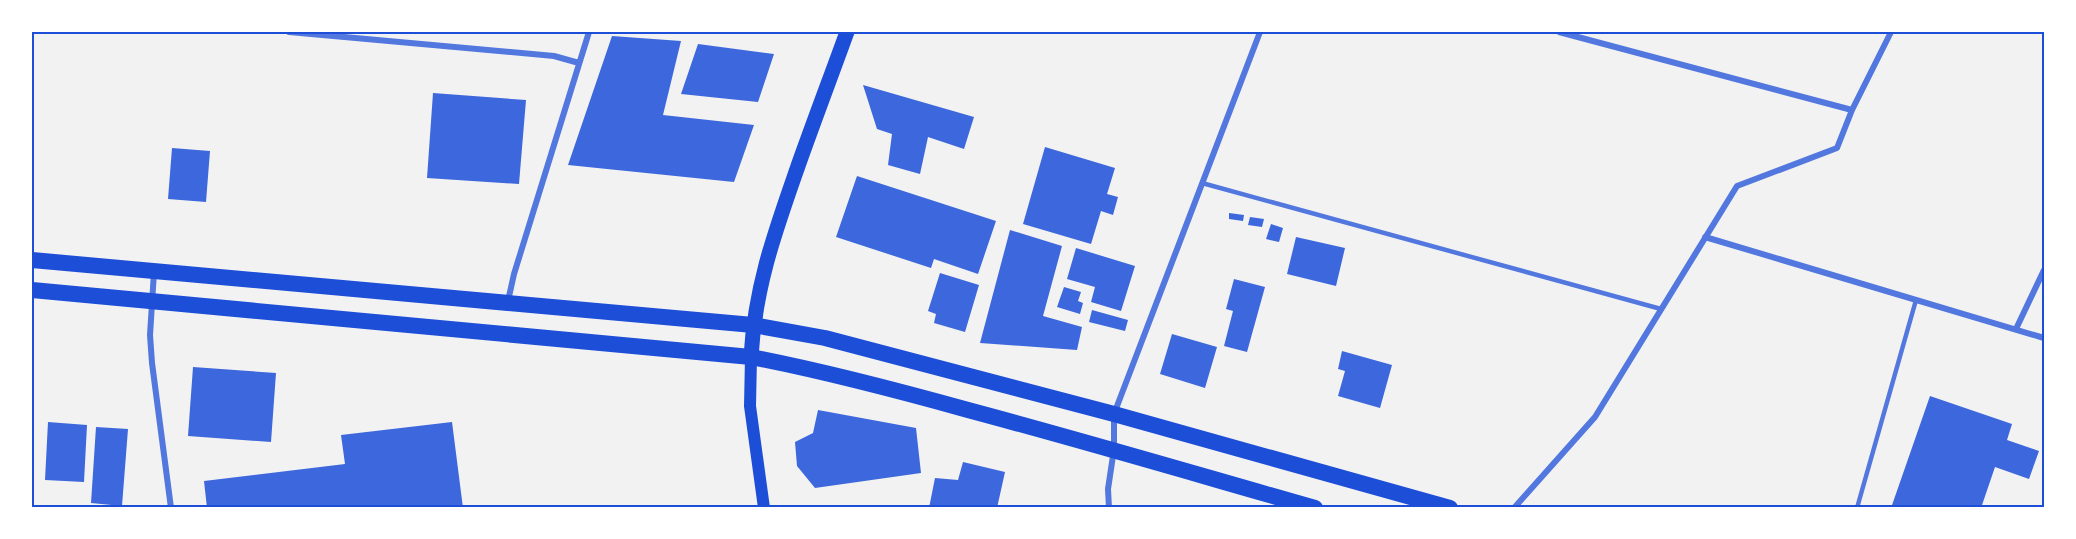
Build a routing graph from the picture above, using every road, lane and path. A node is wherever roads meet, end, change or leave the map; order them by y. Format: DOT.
graph roads {
  1 [pos="289,32"];
  2 [pos="589,32"];
  3 [pos="847,32"];
  4 [pos="1260,32"];
  5 [pos="1559,32"];
  6 [pos="1890,32"];
  7 [pos="579,63"];
  8 [pos="1852,110"];
  9 [pos="1202,183"];
  10 [pos="1705,237"];
  11 [pos="32,260"];
  12 [pos="2044,270"];
  13 [pos="154,272"];
  14 [pos="32,290"];
  15 [pos="1916,300"];
  16 [pos="152,301"];
  17 [pos="508,303"];
  18 [pos="1661,309"];
  19 [pos="753,325"];
  20 [pos="2016,329"];
  21 [pos="2044,338"];
  22 [pos="751,357"];
  23 [pos="1114,414"];
  24 [pos="1114,449"];
  25 [pos="171,507"];
  26 [pos="764,507"];
  27 [pos="1109,507"];
  28 [pos="1315,507"];
  29 [pos="1450,507"];
  30 [pos="1514,507"];
  31 [pos="1857,507"];
  1 -- 7 [label="street"];
  2 -- 7 [label="street"];
  3 -- 19 [label="main road"];
  4 -- 9 [label="street"];
  5 -- 8 [label="street"];
  6 -- 8 [label="street"];
  7 -- 17 [label="street"];
  8 -- 10 [label="street"];
  9 -- 18 [label="lane"];
  9 -- 23 [label="street"];
  10 -- 15 [label="street"];
  10 -- 18 [label="street"];
  11 -- 13 [label="highway"];
  12 -- 20 [label="street"];
  13 -- 16 [label="street"];
  13 -- 17 [label="highway"];
  14 -- 16 [label="highway"];
  15 -- 20 [label="street"];
  15 -- 31 [label="lane"];
  16 -- 22 [label="highway"];
  16 -- 25 [label="street"];
  17 -- 19 [label="highway"];
  18 -- 30 [label="street"];
  19 -- 22 [label="main road"];
  19 -- 23 [label="highway"];
  20 -- 21 [label="street"];
  22 -- 24 [label="highway"];
  22 -- 26 [label="main road"];
  23 -- 24 [label="street"];
  23 -- 29 [label="highway"];
  24 -- 27 [label="street"];
  24 -- 28 [label="highway"];
}
